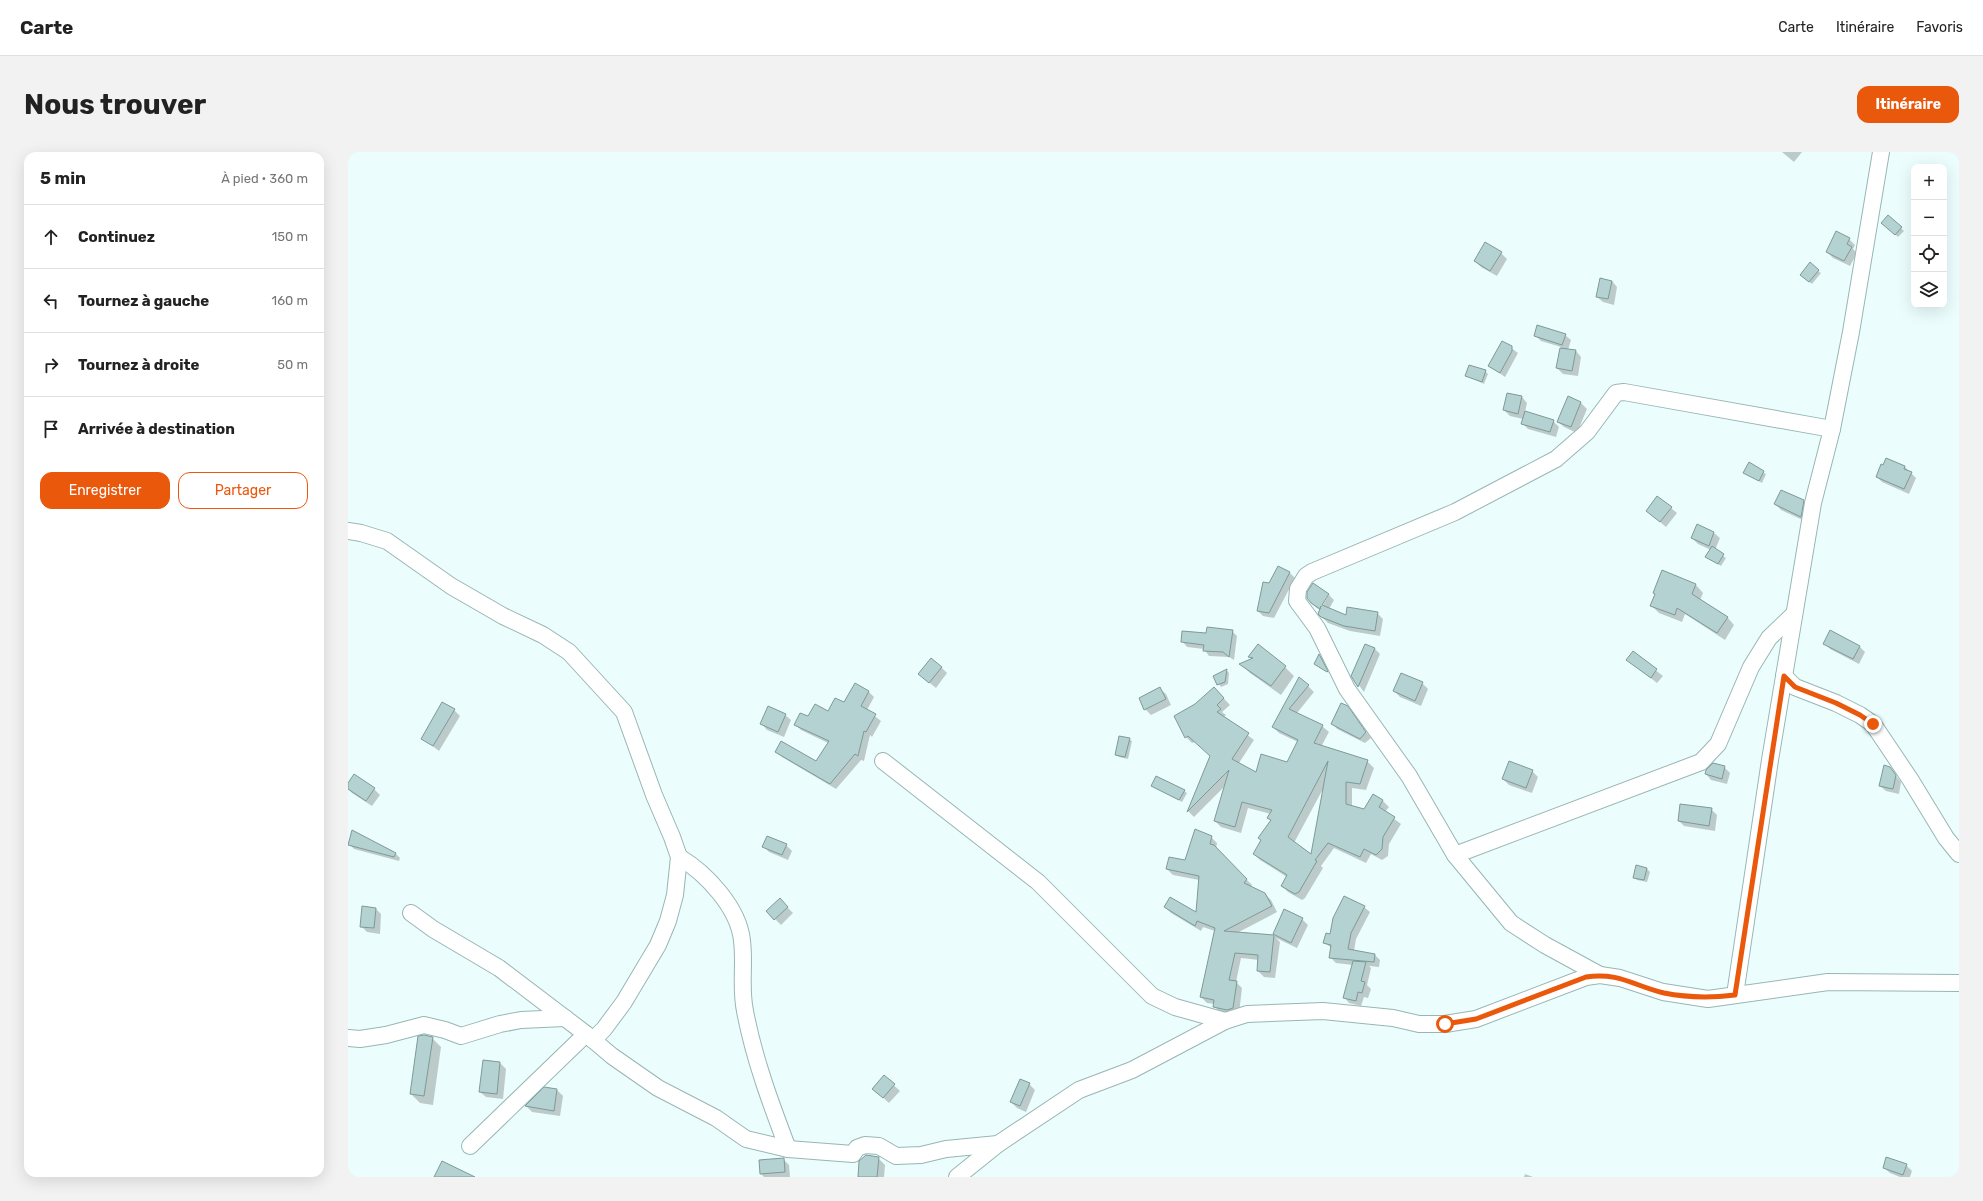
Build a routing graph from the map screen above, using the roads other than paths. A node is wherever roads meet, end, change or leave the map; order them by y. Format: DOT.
graph roads {
  1 [pos="1881,152"];
  2 [pos="1832,429"];
  3 [pos="348,532"];
  4 [pos="1794,614"];
  5 [pos="1784,676"];
  6 [pos="882,761"];
  7 [pos="1959,854"];
  8 [pos="1455,855"];
  9 [pos="678,857"];
  10 [pos="411,913"];
  11 [pos="1600,975"];
  12 [pos="1959,983"];
  13 [pos="1735,995"];
  14 [pos="565,1018"];
  15 [pos="1225,1021"];
  16 [pos="590,1037"];
  17 [pos="348,1038"];
  18 [pos="998,1144"];
  19 [pos="470,1146"];
  20 [pos="788,1149"];
  21 [pos="957,1177"];
  1 -- 2 [label="street"];
  2 -- 4 [label="street"];
  2 -- 8 [label="street"];
  3 -- 9 [label="street"];
  4 -- 5 [label="street"];
  4 -- 8 [label="street"];
  5 -- 7 [label="street"];
  5 -- 13 [label="street"];
  6 -- 15 [label="street"];
  8 -- 11 [label="street"];
  9 -- 16 [label="street"];
  9 -- 20 [label="street"];
  10 -- 14 [label="street"];
  11 -- 13 [label="street"];
  11 -- 15 [label="street"];
  12 -- 13 [label="street"];
  14 -- 16 [label="street"];
  14 -- 17 [label="street"];
  15 -- 18 [label="street"];
  16 -- 19 [label="street"];
  16 -- 20 [label="street"];
  18 -- 20 [label="street"];
  18 -- 21 [label="street"];
}
